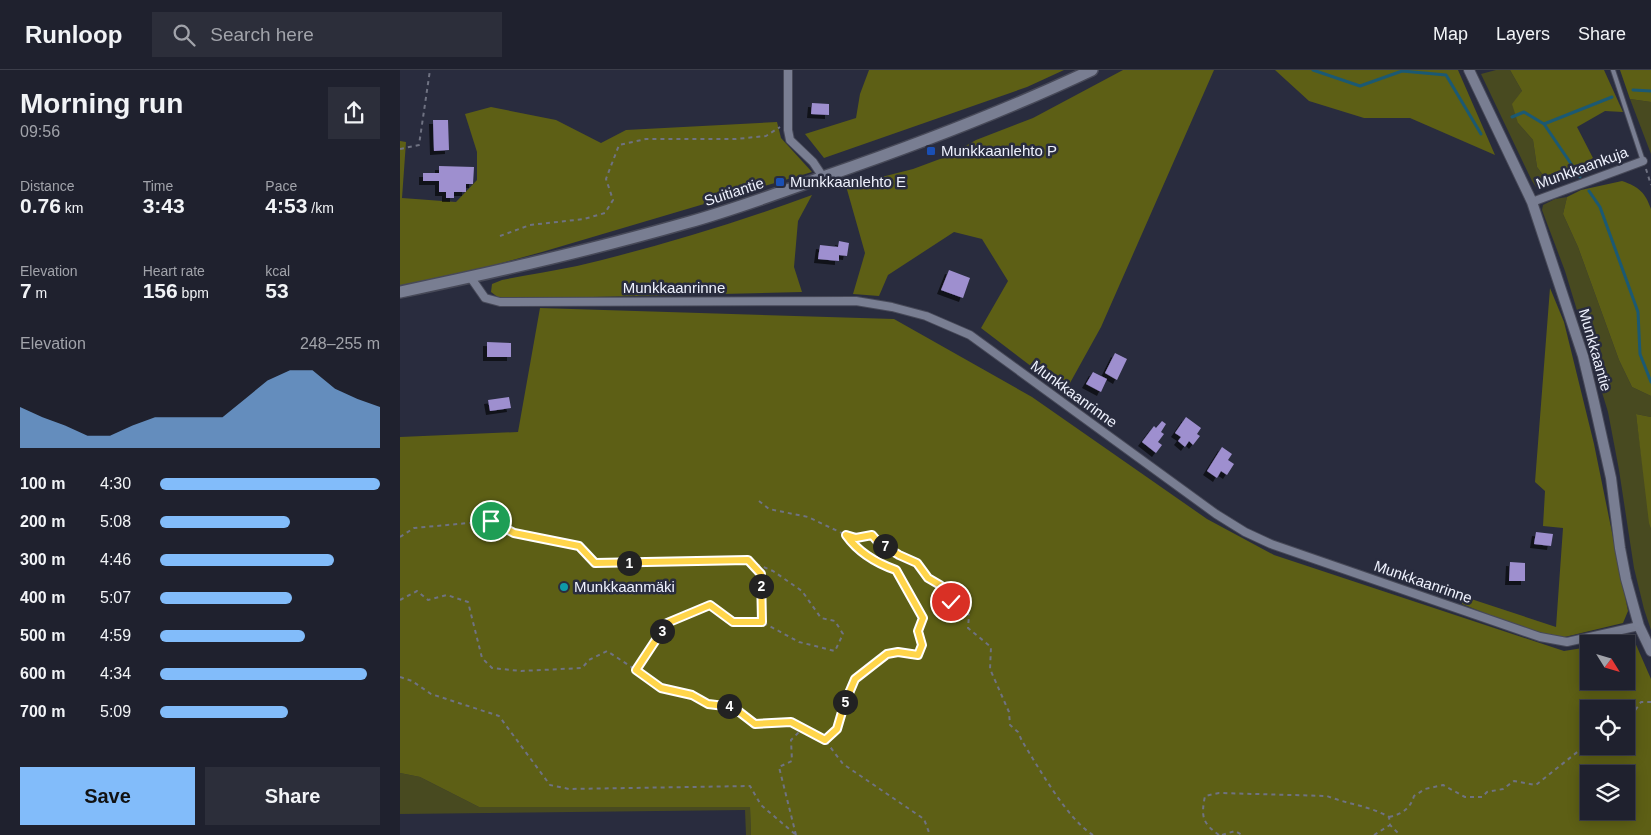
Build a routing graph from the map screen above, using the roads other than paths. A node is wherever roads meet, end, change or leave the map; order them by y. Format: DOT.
graph roads {
  1 [pos="788,70"];
  2 [pos="1092,70"];
  3 [pos="1469,70"];
  4 [pos="1614,70"];
  5 [pos="1643,161"];
  6 [pos="823,177"];
  7 [pos="1532,202"];
  8 [pos="471,278"];
  9 [pos="400,292"];
  10 [pos="1639,626"];
  11 [pos="1651,651"];
  1 -- 6 [label="street"];
  2 -- 6 [label="main road, Suitiantie"];
  3 -- 7 [label="street, Munkkaantie"];
  4 -- 5 [label="lane"];
  5 -- 7 [label="street, Munkkaankuja"];
  6 -- 8 [label="main road, Suitiantie"];
  7 -- 10 [label="street, Munkkaantie"];
  8 -- 9 [label="main road, Suitiantie"];
  8 -- 10 [label="street, Munkkaanrinne"];
  10 -- 11 [label="street, Munkkaantie"];
}
